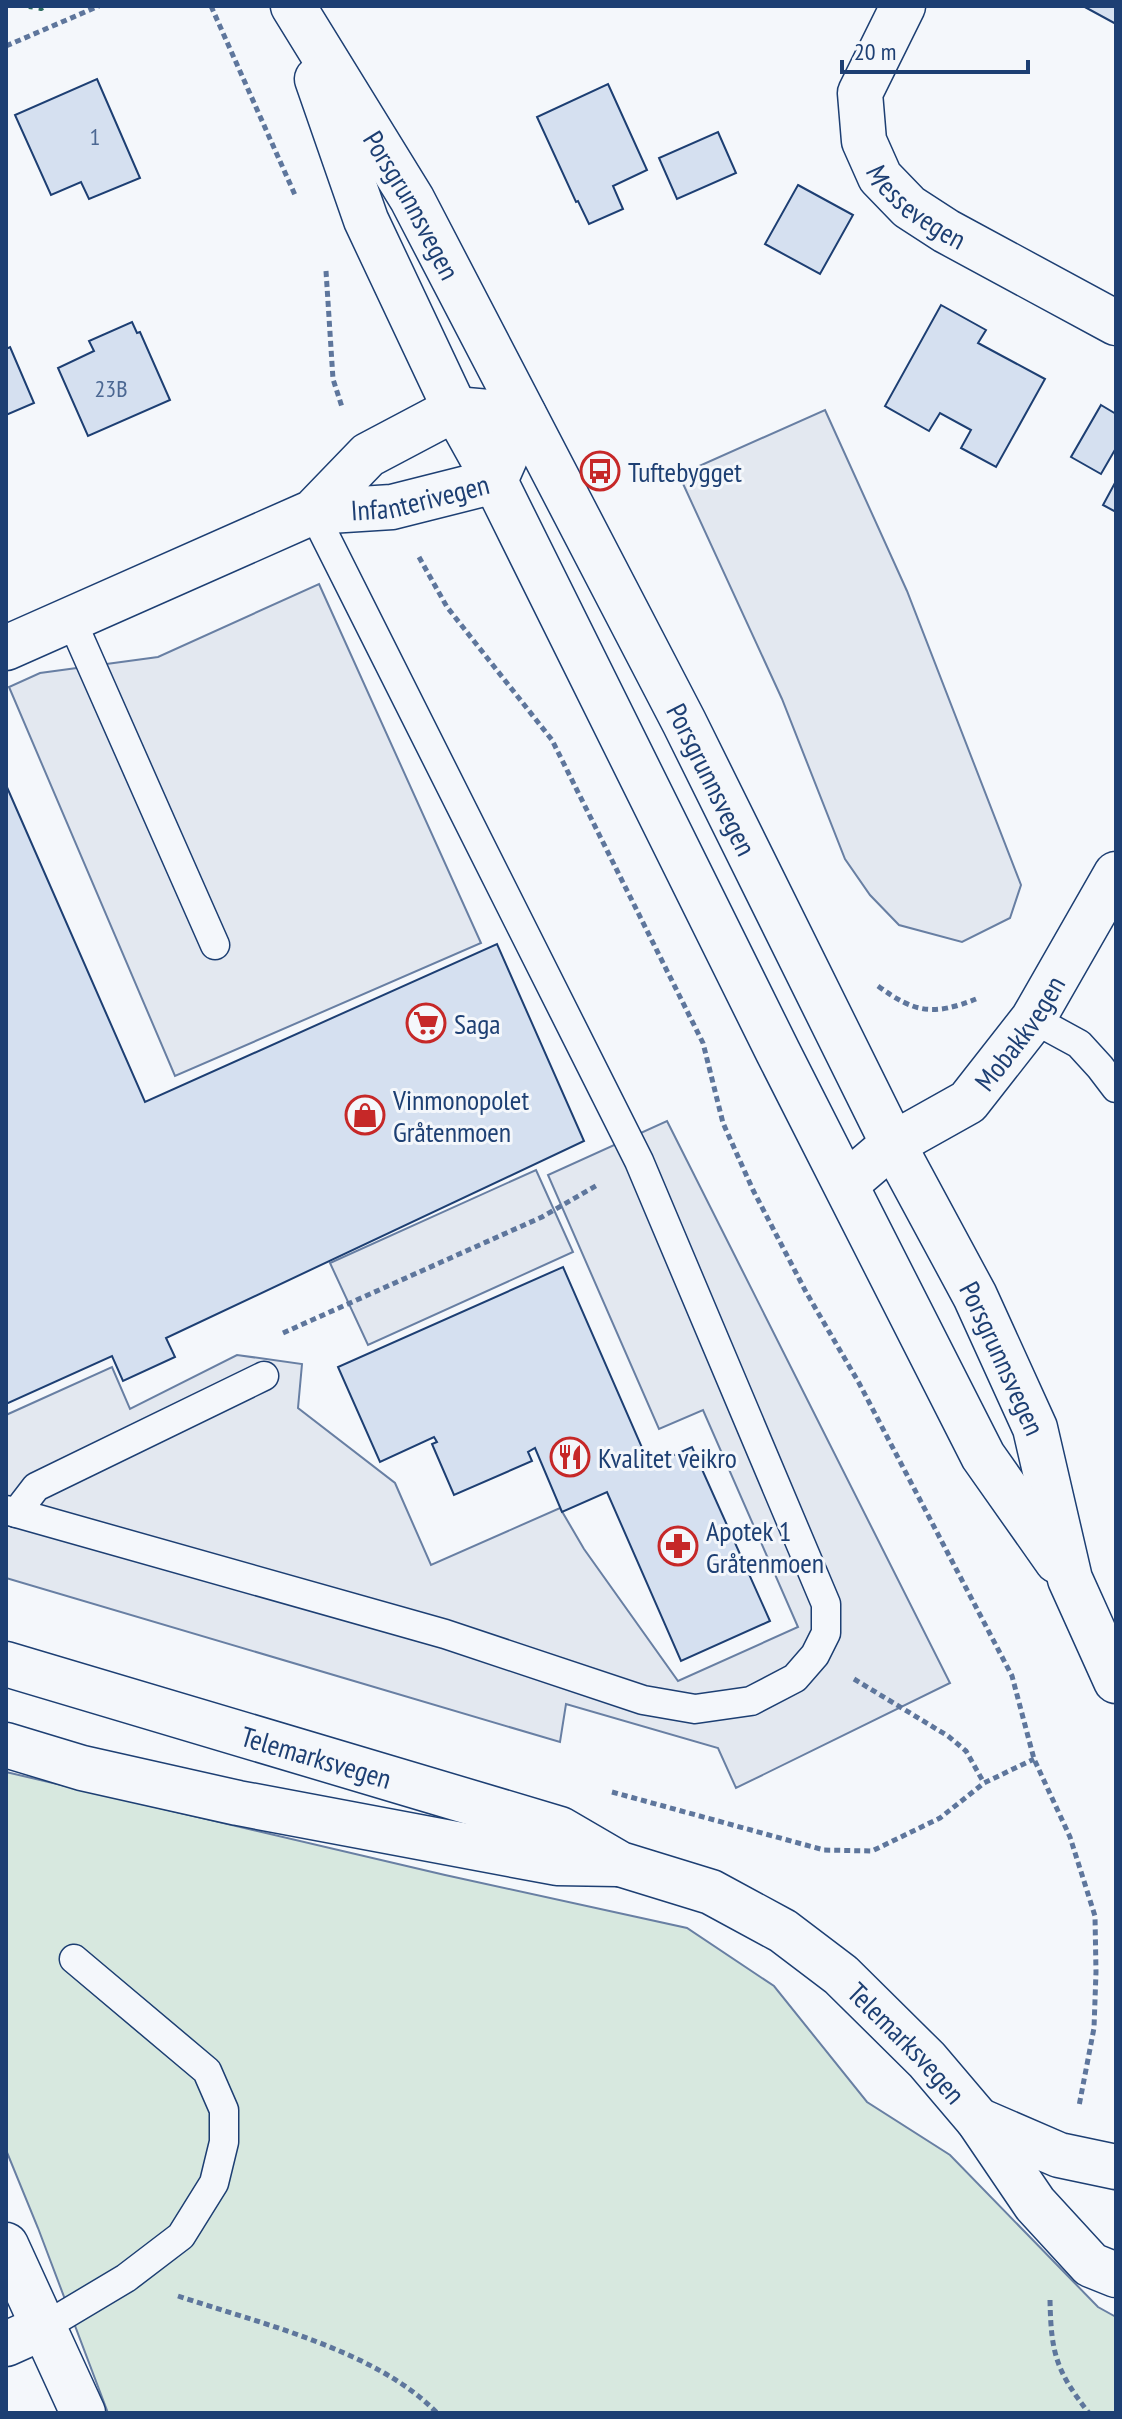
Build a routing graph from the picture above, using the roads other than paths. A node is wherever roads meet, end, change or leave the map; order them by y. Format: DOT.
graph roads {
  1 [pos="293,6"];
  2 [pos="903,6"];
  3 [pos="1116,323"];
  4 [pos="455,409"];
  5 [pos="524,415"];
  6 [pos="495,481"];
  7 [pos="313,512"];
  8 [pos="71,619"];
  9 [pos="17,644"];
  10 [pos="1116,874"];
  11 [pos="215,945"];
  12 [pos="1033,1019"];
  13 [pos="1116,1088"];
  14 [pos="893,1144"];
  15 [pos="846,1184"];
  16 [pos="264,1376"];
  17 [pos="11,1511"];
  18 [pos="1070,1579"];
  19 [pos="6,1664"];
  20 [pos="1116,1681"];
  21 [pos="6,1745"];
  22 [pos="620,1864"];
  23 [pos="74,1959"];
  24 [pos="978,2120"];
  25 [pos="1116,2167"];
  26 [pos="6,2245"];
  27 [pos="1116,2275"];
  28 [pos="25,2335"];
  29 [pos="83,2413"];
  1 -- 4 [label="main road, Porsgrunnsvegen"];
  1 -- 5 [label="main road, Porsgrunnsvegen"];
  2 -- 3 [label="main road, Messevegen"];
  4 -- 5 [label="main road"];
  4 -- 6 [label="main road, Porsgrunnsvegen"];
  4 -- 7 [label="main road, Infanterivegen"];
  5 -- 6 [label="main road, Infanterivegen"];
  5 -- 14 [label="main road, Porsgrunnsvegen"];
  6 -- 7 [label="main road, Infanterivegen"];
  6 -- 15 [label="main road, Porsgrunnsvegen"];
  7 -- 8 [label="main road, Infanterivegen"];
  7 -- 17 [label="lane"];
  8 -- 9 [label="main road, Infanterivegen"];
  8 -- 11 [label="lane"];
  10 -- 12 [label="main road, Mobakkvegen"];
  12 -- 13 [label="lane"];
  12 -- 14 [label="main road, Mobakkvegen"];
  14 -- 15 [label="main road, Mobakkvegen"];
  14 -- 18 [label="main road, Porsgrunnsvegen"];
  15 -- 18 [label="main road, Porsgrunnsvegen"];
  16 -- 17 [label="lane"];
  18 -- 20 [label="main road, Porsgrunnsvegen"];
  19 -- 22 [label="main road, Telemarksvegen"];
  21 -- 22 [label="main road, Telemarksvegen"];
  22 -- 24 [label="main road, Telemarksvegen"];
  23 -- 28 [label="lane"];
  24 -- 25 [label="main road, Telemarksvegen"];
  24 -- 27 [label="main road, Telemarksvegen"];
  26 -- 28 [label="main road"];
  28 -- 29 [label="main road"];
}
